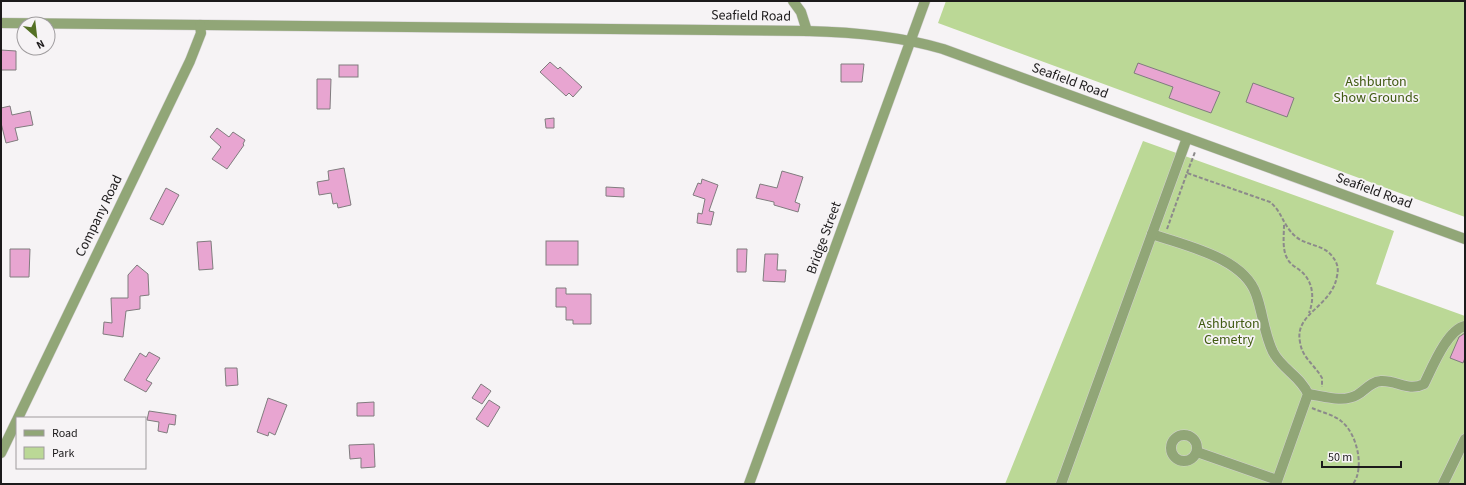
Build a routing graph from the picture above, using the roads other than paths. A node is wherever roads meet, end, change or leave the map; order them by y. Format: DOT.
graph roads {
  1 [pos="792,1"];
  2 [pos="925,1"];
  3 [pos="1,23"];
  4 [pos="200,25"];
  5 [pos="807,31"];
  6 [pos="910,41"];
  7 [pos="1187,138"];
  8 [pos="1152,234"];
  9 [pos="1465,239"];
  10 [pos="1465,326"];
  11 [pos="1308,394"];
  12 [pos="18,417"];
  13 [pos="16,421"];
  14 [pos="1465,439"];
  15 [pos="1197,452"];
  16 [pos="1,453"];
  17 [pos="1276,482"];
  18 [pos="749,484"];
  19 [pos="1060,484"];
  20 [pos="1443,484"];
  1 -- 5 [label="street"];
  2 -- 6 [label="street, Bridge Street"];
  3 -- 4 [label="street, Seafield Road"];
  4 -- 5 [label="street, Seafield Road"];
  4 -- 12 [label="street, Company Road"];
  5 -- 6 [label="street, Seafield Road"];
  6 -- 7 [label="street, Seafield Road"];
  6 -- 18 [label="street, Bridge Street"];
  7 -- 8 [label="street"];
  7 -- 9 [label="street, Seafield Road"];
  8 -- 11 [label="street"];
  8 -- 19 [label="street"];
  10 -- 11 [label="street"];
  11 -- 17 [label="street"];
  13 -- 16 [label="street, Company Road"];
  14 -- 20 [label="street"];
  15 -- 17 [label="street"];
}
